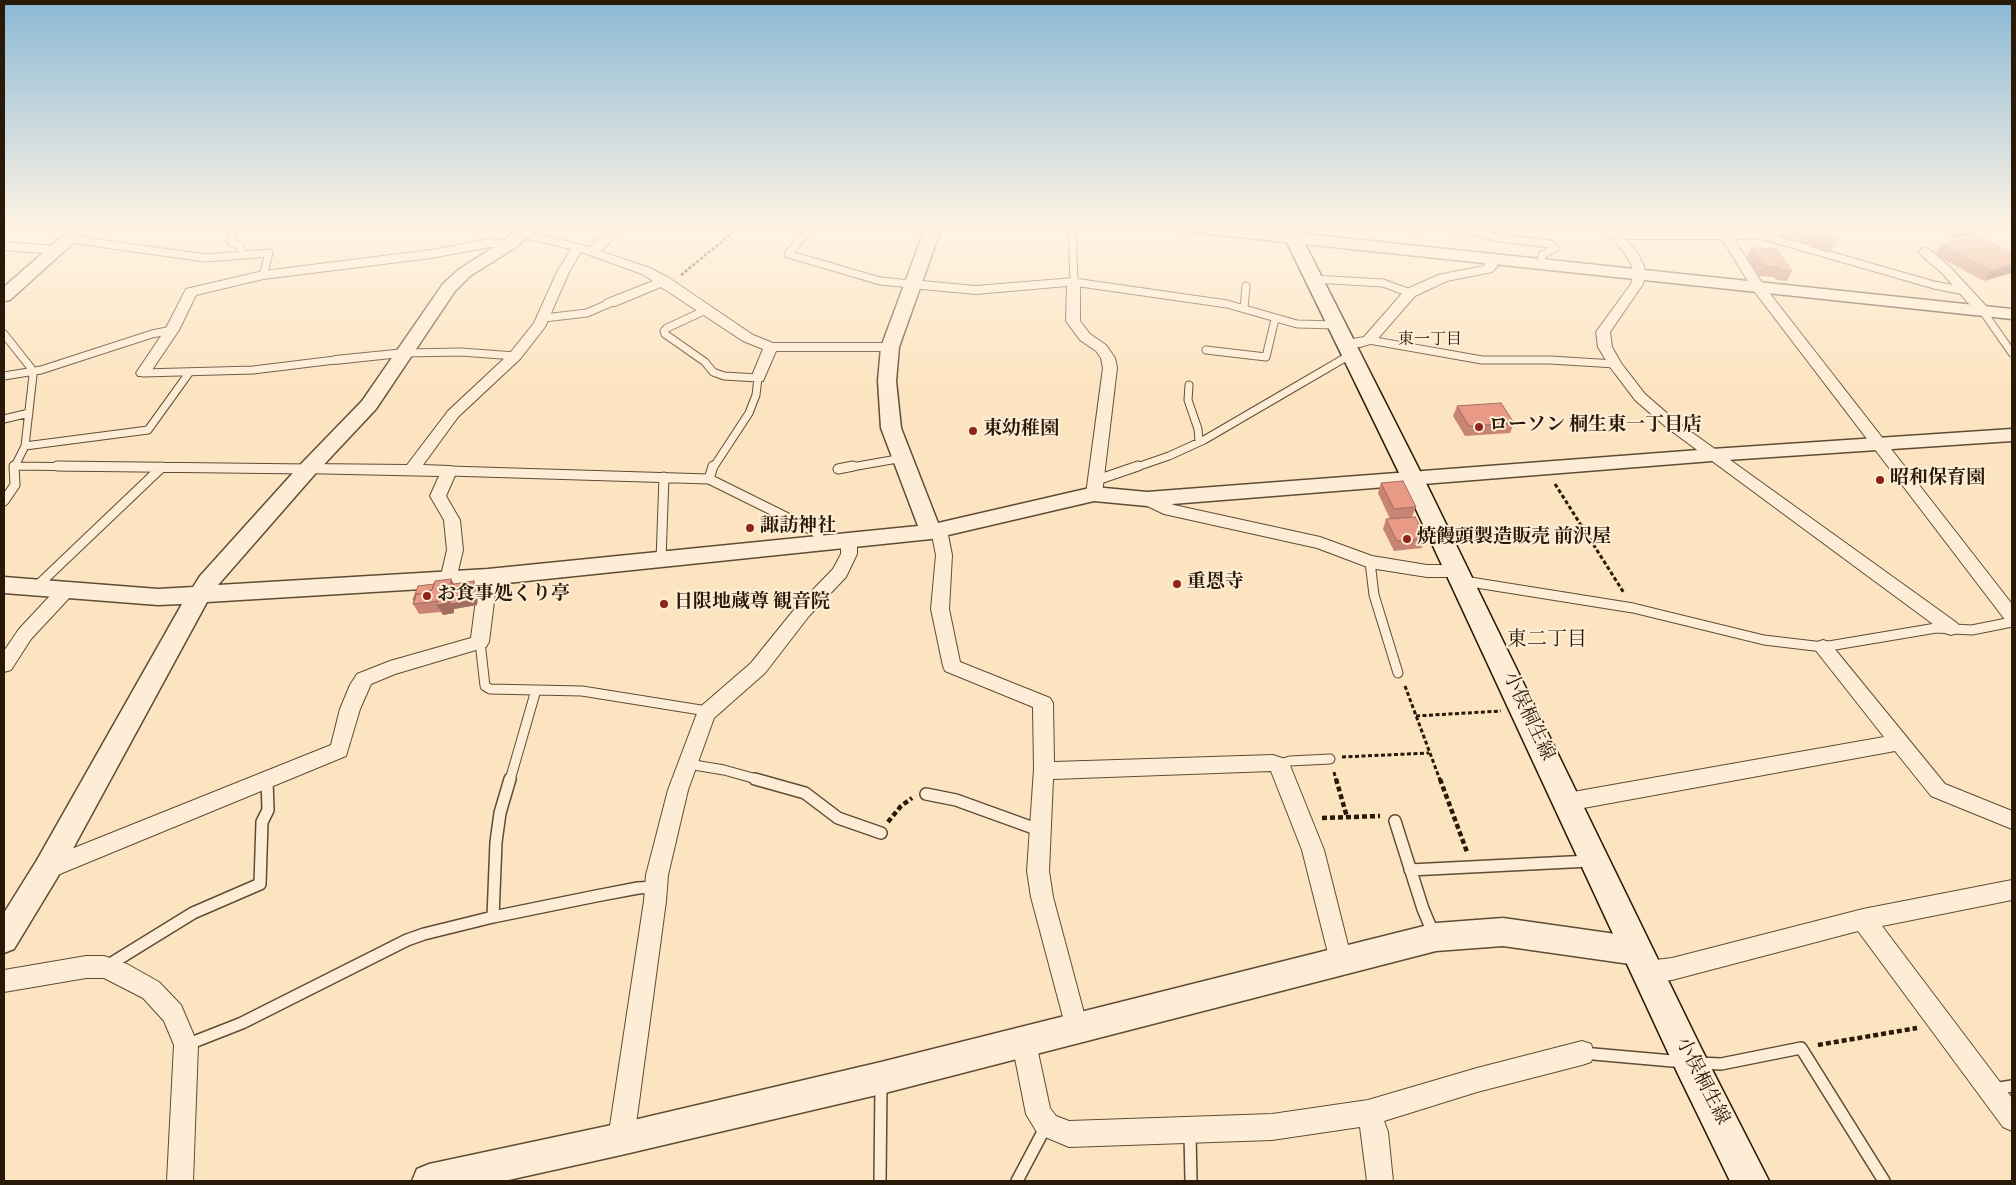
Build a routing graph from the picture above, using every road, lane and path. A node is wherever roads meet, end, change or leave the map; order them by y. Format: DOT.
graph roads {
  1 [pos="20,281"];
  2 [pos="236,281"];
  3 [pos="456,281"];
  4 [pos="558,281"];
  5 [pos="663,281"];
  6 [pos="671,281"];
  7 [pos="883,281"];
  8 [pos="1315,281"];
  9 [pos="1354,281"];
  10 [pos="1436,281"];
  11 [pos="1638,281"];
  12 [pos="1697,281"];
  13 [pos="1755,281"];
  14 [pos="1921,281"];
  15 [pos="1955,281"];
  16 [pos="1074,282"];
  17 [pos="666,283"];
  18 [pos="911,284"];
  19 [pos="1246,286"];
  20 [pos="1759,288"];
  21 [pos="1965,291"];
  22 [pos="6,293"];
  23 [pos="1410,293"];
  24 [pos="610,303"];
  25 [pos="1244,308"];
  26 [pos="706,310"];
  27 [pos="1982,310"];
  28 [pos="2012,314"];
  29 [pos="544,318"];
  30 [pos="1275,319"];
  31 [pos="172,330"];
  32 [pos="4,334"];
  33 [pos="1351,342"];
  34 [pos="890,347"];
  35 [pos="771,348"];
  36 [pos="1206,350"];
  37 [pos="406,353"];
  38 [pos="2012,353"];
  39 [pos="515,356"];
  40 [pos="335,360"];
  41 [pos="1614,364"];
  42 [pos="33,372"];
  43 [pos="143,373"];
  44 [pos="189,373"];
  45 [pos="4,376"];
  46 [pos="758,378"];
  47 [pos="1189,385"];
  48 [pos="30,413"];
  49 [pos="4,419"];
  50 [pos="2012,435"];
  51 [pos="1199,442"];
  52 [pos="1879,444"];
  53 [pos="25,446"];
  54 [pos="1712,455"];
  55 [pos="903,458"];
  56 [pos="14,466"];
  57 [pos="162,467"];
  58 [pos="838,468"];
  59 [pos="1545,468"];
  60 [pos="308,470"];
  61 [pos="412,470"];
  62 [pos="449,470"];
  63 [pos="664,477"];
  64 [pos="709,479"];
  65 [pos="1413,479"];
  66 [pos="1096,487"];
  67 [pos="1147,500"];
  68 [pos="4,501"];
  69 [pos="935,531"];
  70 [pos="849,541"];
  71 [pos="821,543"];
  72 [pos="661,560"];
  73 [pos="1370,562"];
  74 [pos="1460,576"];
  75 [pos="488,577"];
  76 [pos="449,580"];
  77 [pos="4,585"];
  78 [pos="36,587"];
  79 [pos="66,590"];
  80 [pos="199,595"];
  81 [pos="1633,608"];
  82 [pos="2012,616"];
  83 [pos="2012,622"];
  84 [pos="1951,628"];
  85 [pos="480,642"];
  86 [pos="1824,646"];
  87 [pos="4,666"];
  88 [pos="1398,673"];
  89 [pos="536,690"];
  90 [pos="707,711"];
  91 [pos="1511,711"];
  92 [pos="1416,716"];
  93 [pos="1901,742"];
  94 [pos="1428,753"];
  95 [pos="1330,759"];
  96 [pos="688,764"];
  97 [pos="1278,765"];
  98 [pos="1044,769"];
  99 [pos="267,780"];
  100 [pos="926,794"];
  101 [pos="1567,802"];
  102 [pos="1347,817"];
  103 [pos="1302,820"];
  104 [pos="2012,820"];
  105 [pos="1395,821"];
  106 [pos="1039,830"];
  107 [pos="881,833"];
  108 [pos="1595,861"];
  109 [pos="1472,867"];
  110 [pos="47,869"];
  111 [pos="1410,870"];
  112 [pos="655,887"];
  113 [pos="2012,890"];
  114 [pos="493,917"];
  115 [pos="1863,919"];
  116 [pos="1436,937"];
  117 [pos="4,939"];
  118 [pos="1340,961"];
  119 [pos="1642,961"];
  120 [pos="104,967"];
  121 [pos="4,981"];
  122 [pos="1943,1024"];
  123 [pos="1076,1028"];
  124 [pos="1024,1043"];
  125 [pos="186,1045"];
  126 [pos="1801,1048"];
  127 [pos="1582,1053"];
  128 [pos="1690,1062"];
  129 [pos="881,1078"];
  130 [pos="2002,1088"];
  131 [pos="1368,1113"];
  132 [pos="2012,1118"];
  133 [pos="1046,1125"];
  134 [pos="1190,1130"];
  135 [pos="621,1139"];
  136 [pos="180,1181"];
  137 [pos="429,1181"];
  138 [pos="880,1181"];
  139 [pos="1017,1181"];
  140 [pos="1191,1181"];
  141 [pos="1380,1181"];
  142 [pos="1750,1181"];
  143 [pos="1884,1181"];
  1 -- 22 [label="street"];
  2 -- 31 [label="street"];
  3 -- 37 [label="street"];
  4 -- 29 [label="street"];
  5 -- 17 [label="street"];
  6 -- 17 [label="path"];
  7 -- 18 [label="lane"];
  8 -- 33 [label="main road, 小俣桐生線"];
  9 -- 23 [label="lane"];
  10 -- 23 [label="street"];
  11 -- 41 [label="street"];
  12 -- 20 [label="street"];
  13 -- 20 [label="street"];
  14 -- 21 [label="lane"];
  15 -- 21 [label="street"];
  16 -- 18 [label="street"];
  16 -- 25 [label="lane"];
  16 -- 66 [label="street"];
  17 -- 24 [label="street"];
  17 -- 26 [label="street"];
  18 -- 34 [label="street"];
  19 -- 25 [label="lane"];
  20 -- 27 [label="street"];
  20 -- 52 [label="street"];
  21 -- 27 [label="street"];
  23 -- 33 [label="street"];
  24 -- 29 [label="lane"];
  25 -- 30 [label="lane"];
  26 -- 35 [label="street"];
  26 -- 46 [label="lane"];
  27 -- 28 [label="street"];
  27 -- 38 [label="lane"];
  29 -- 39 [label="street"];
  30 -- 33 [label="lane"];
  30 -- 36 [label="lane"];
  31 -- 42 [label="lane"];
  31 -- 43 [label="street"];
  32 -- 42 [label="lane"];
  33 -- 41 [label="lane"];
  33 -- 51 [label="lane"];
  33 -- 65 [label="main road, 小俣桐生線"];
  34 -- 35 [label="street"];
  34 -- 55 [label="street"];
  35 -- 46 [label="street"];
  37 -- 39 [label="lane"];
  37 -- 40 [label="street"];
  37 -- 60 [label="street"];
  39 -- 61 [label="street"];
  40 -- 44 [label="lane"];
  41 -- 54 [label="street"];
  42 -- 45 [label="lane"];
  42 -- 48 [label="lane"];
  43 -- 44 [label="lane"];
  44 -- 53 [label="lane"];
  46 -- 64 [label="lane"];
  47 -- 51 [label="lane"];
  48 -- 49 [label="lane"];
  48 -- 53 [label="lane"];
  50 -- 52 [label="street"];
  51 -- 66 [label="lane"];
  52 -- 54 [label="street"];
  52 -- 82 [label="street"];
  53 -- 56 [label="lane"];
  54 -- 59 [label="street"];
  54 -- 84 [label="street"];
  55 -- 58 [label="lane"];
  55 -- 69 [label="street"];
  56 -- 57 [label="lane"];
  56 -- 68 [label="lane"];
  57 -- 60 [label="lane"];
  57 -- 78 [label="lane"];
  59 -- 65 [label="street"];
  59 -- 81 [label="path"];
  60 -- 61 [label="street"];
  60 -- 80 [label="street"];
  61 -- 62 [label="street"];
  62 -- 63 [label="lane"];
  62 -- 76 [label="street"];
  63 -- 64 [label="lane"];
  63 -- 72 [label="lane"];
  64 -- 71 [label="lane"];
  65 -- 67 [label="street"];
  65 -- 74 [label="main road, 小俣桐生線"];
  66 -- 67 [label="street"];
  66 -- 69 [label="street"];
  67 -- 73 [label="street"];
  69 -- 70 [label="street"];
  69 -- 98 [label="street"];
  70 -- 71 [label="street"];
  70 -- 90 [label="street"];
  71 -- 72 [label="street"];
  72 -- 75 [label="street"];
  73 -- 74 [label="street"];
  73 -- 88 [label="lane"];
  74 -- 81 [label="lane"];
  74 -- 101 [label="main road, 小俣桐生線"];
  75 -- 76 [label="street"];
  75 -- 85 [label="street"];
  76 -- 80 [label="street"];
  77 -- 78 [label="street"];
  78 -- 79 [label="street"];
  79 -- 80 [label="street"];
  79 -- 87 [label="street"];
  80 -- 110 [label="street"];
  81 -- 86 [label="lane"];
  83 -- 84 [label="lane"];
  84 -- 86 [label="lane"];
  85 -- 89 [label="lane"];
  85 -- 99 [label="street"];
  86 -- 93 [label="street"];
  88 -- 92 [label="path"];
  89 -- 90 [label="lane"];
  89 -- 114 [label="lane"];
  90 -- 96 [label="street"];
  91 -- 92 [label="path"];
  92 -- 94 [label="path"];
  93 -- 101 [label="street"];
  93 -- 104 [label="street"];
  94 -- 95 [label="path"];
  94 -- 109 [label="path"];
  95 -- 97 [label="lane"];
  95 -- 102 [label="path"];
  96 -- 107 [label="lane"];
  96 -- 112 [label="street"];
  97 -- 98 [label="street"];
  97 -- 103 [label="street"];
  98 -- 106 [label="street"];
  99 -- 110 [label="street"];
  99 -- 120 [label="lane"];
  100 -- 106 [label="lane"];
  100 -- 107 [label="path"];
  101 -- 108 [label="main road, 小俣桐生線"];
  102 -- 103 [label="path"];
  102 -- 105 [label="path"];
  103 -- 118 [label="street"];
  105 -- 111 [label="lane"];
  106 -- 123 [label="street"];
  108 -- 109 [label="lane"];
  108 -- 119 [label="main road, 小俣桐生線"];
  109 -- 111 [label="lane"];
  110 -- 117 [label="street"];
  111 -- 116 [label="lane"];
  112 -- 114 [label="lane"];
  112 -- 135 [label="street"];
  113 -- 115 [label="street"];
  114 -- 125 [label="lane"];
  115 -- 119 [label="street"];
  115 -- 122 [label="street"];
  116 -- 118 [label="street"];
  116 -- 119 [label="street"];
  118 -- 123 [label="street"];
  119 -- 128 [label="main road, 小俣桐生線"];
  120 -- 121 [label="street"];
  120 -- 125 [label="street"];
  122 -- 126 [label="path"];
  122 -- 130 [label="street"];
  123 -- 124 [label="street"];
  124 -- 129 [label="street"];
  124 -- 133 [label="street"];
  125 -- 136 [label="street"];
  126 -- 128 [label="lane"];
  126 -- 143 [label="lane"];
  127 -- 128 [label="lane"];
  127 -- 131 [label="street"];
  128 -- 142 [label="main road, 小俣桐生線"];
  129 -- 135 [label="street"];
  129 -- 138 [label="lane"];
  130 -- 132 [label="street"];
  131 -- 134 [label="street"];
  131 -- 141 [label="street"];
  133 -- 134 [label="street"];
  133 -- 139 [label="lane"];
  134 -- 140 [label="lane"];
  135 -- 137 [label="street"];
}
